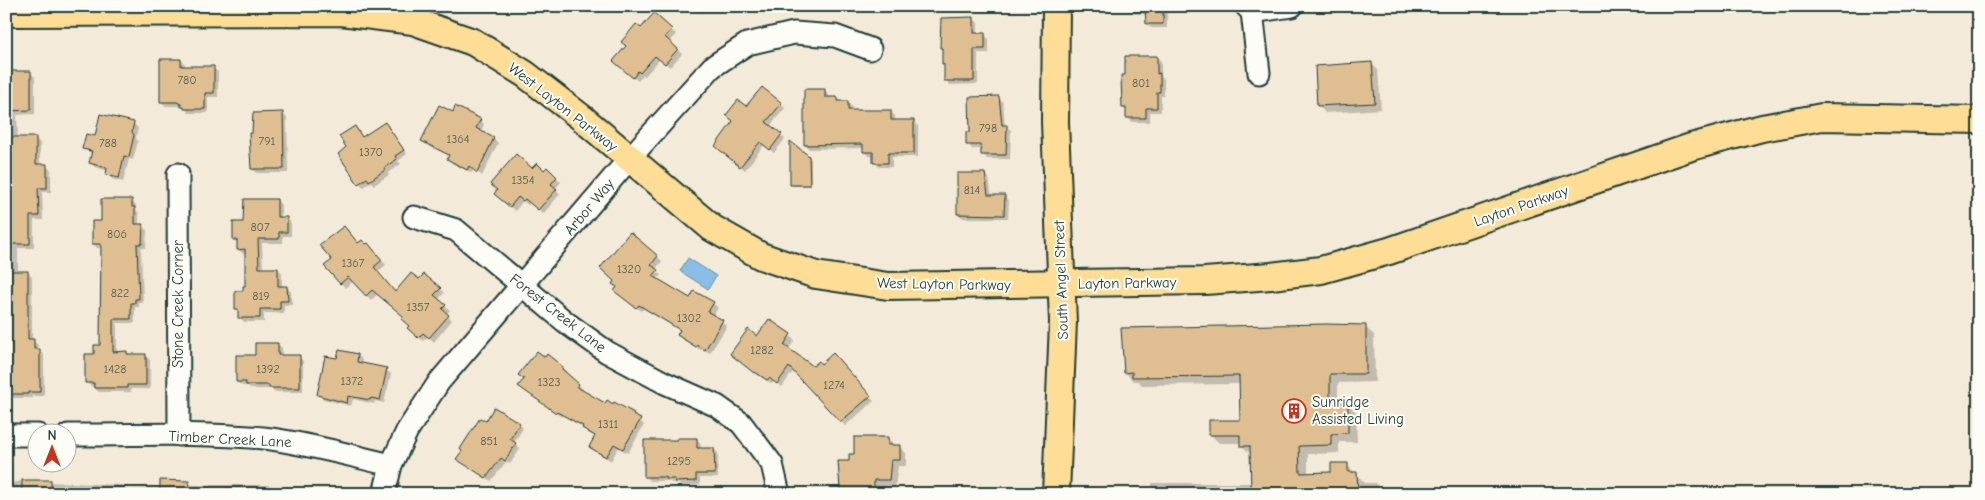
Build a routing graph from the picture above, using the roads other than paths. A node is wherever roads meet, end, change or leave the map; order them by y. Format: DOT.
graph roads {
  1 [pos="1056,6"];
  2 [pos="1292,6"];
  3 [pos="1249,9"];
  4 [pos="6,13"];
  5 [pos="870,49"];
  6 [pos="1259,73"];
  7 [pos="1979,120"];
  8 [pos="629,159"];
  9 [pos="178,174"];
  10 [pos="414,217"];
  11 [pos="1061,284"];
  12 [pos="523,285"];
  13 [pos="6,435"];
  14 [pos="28,435"];
  15 [pos="78,435"];
  16 [pos="179,435"];
  17 [pos="391,465"];
  18 [pos="384,494"];
  19 [pos="779,494"];
  20 [pos="1056,494"];
  1 -- 11 [label="main road, South Angel Street"];
  2 -- 3 [label="street"];
  3 -- 6 [label="street"];
  4 -- 8 [label="main road, West Layton Parkway"];
  5 -- 8 [label="street, Arbor Way"];
  7 -- 11 [label="main road, Layton Parkway"];
  8 -- 11 [label="main road, West Layton Parkway"];
  8 -- 12 [label="street, Arbor Way"];
  9 -- 16 [label="street, Stone Creek Corner"];
  10 -- 12 [label="street, Forest Creek Lane"];
  11 -- 20 [label="main road, South Angel Street"];
  12 -- 17 [label="street, Arbor Way"];
  12 -- 19 [label="street, Forest Creek Lane"];
  13 -- 14 [label="street"];
  15 -- 16 [label="street, Timber Creek Lane"];
  16 -- 17 [label="street, Timber Creek Lane"];
  17 -- 18 [label="street, Arbor Way"];
}
